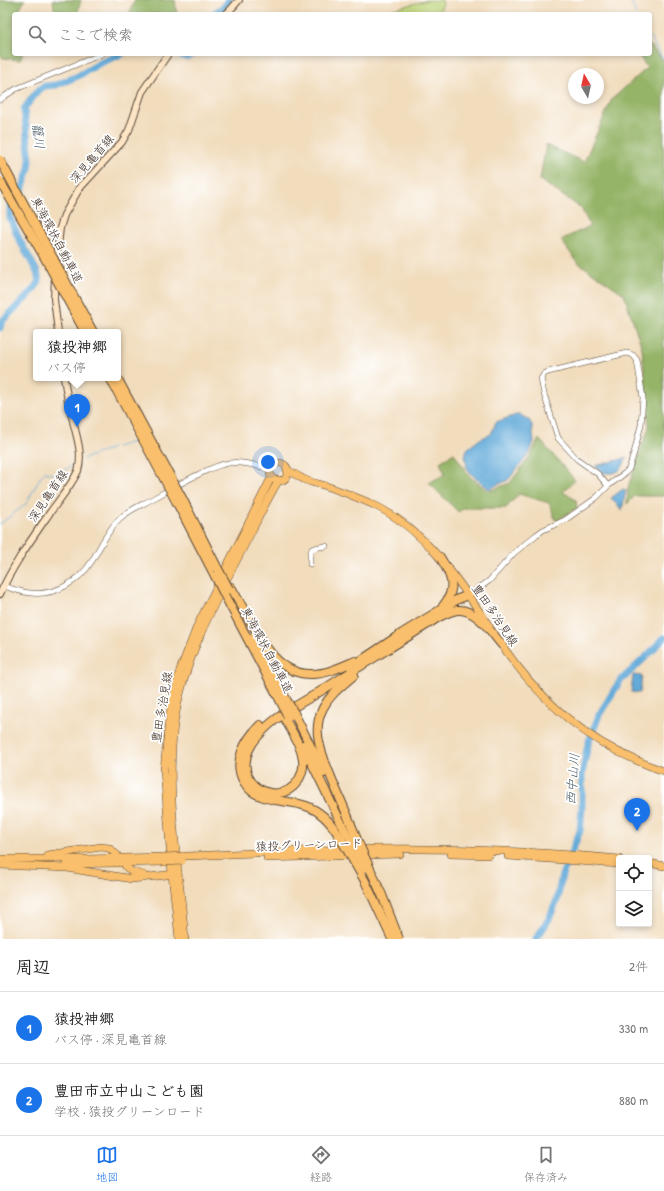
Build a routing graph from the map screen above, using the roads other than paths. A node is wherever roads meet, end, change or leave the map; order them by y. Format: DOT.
graph roads {
  1 [pos="239,0"];
  2 [pos="228,12"];
  3 [pos="97,56"];
  4 [pos="167,56"];
  5 [pos="0,100"];
  6 [pos="0,160"];
  7 [pos="0,181"];
  8 [pos="58,329"];
  9 [pos="83,329"];
  10 [pos="91,329"];
  11 [pos="64,381"];
  12 [pos="112,381"];
  13 [pos="119,381"];
  14 [pos="287,470"];
  15 [pos="271,472"];
  16 [pos="282,479"];
  17 [pos="304,480"];
  18 [pos="608,486"];
  19 [pos="180,501"];
  20 [pos="326,546"];
  21 [pos="440,557"];
  22 [pos="310,564"];
  23 [pos="217,569"];
  24 [pos="4,586"];
  25 [pos="228,590"];
  26 [pos="0,594"];
  27 [pos="469,594"];
  28 [pos="438,615"];
  29 [pos="502,645"];
  30 [pos="372,656"];
  31 [pos="283,704"];
  32 [pos="289,716"];
  33 [pos="664,771"];
  34 [pos="350,841"];
  35 [pos="117,855"];
  36 [pos="575,858"];
  37 [pos="0,859"];
  38 [pos="165,859"];
  39 [pos="616,859"];
  40 [pos="652,863"];
  41 [pos="616,864"];
  42 [pos="0,865"];
  43 [pos="664,865"];
  44 [pos="126,867"];
  45 [pos="652,868"];
  46 [pos="664,870"];
  47 [pos="175,874"];
  48 [pos="150,876"];
  49 [pos="179,939"];
  50 [pos="185,939"];
  51 [pos="392,939"];
  52 [pos="399,939"];
  1 -- 2 [label="main road"];
  3 -- 5 [label="street"];
  4 -- 8 [label="main road, 深見亀首線"];
  6 -- 10 [label="highway, 東海環状自動車道, bridge"];
  7 -- 9 [label="highway, 東海環状自動車道, bridge"];
  11 -- 24 [label="main road, 深見亀首線"];
  12 -- 19 [label="highway, 東海環状自動車道, bridge"];
  13 -- 19 [label="highway, 東海環状自動車道, bridge"];
  14 -- 15 [label="main road, 豊田多治見線"];
  14 -- 16 [label="main road, 豊田多治見線"];
  14 -- 17 [label="main road, 豊田多治見線"];
  15 -- 16 [label="main road, 豊田多治見線"];
  15 -- 24 [label="street"];
  15 -- 47 [label="main road, 豊田多治見線"];
  16 -- 17 [label="main road, 豊田多治見線"];
  16 -- 47 [label="main road, 豊田多治見線"];
  17 -- 21 [label="main road, 豊田多治見線"];
  18 -- 18 [label="street"];
  18 -- 27 [label="street"];
  19 -- 23 [label="highway, 東海環状自動車道"];
  19 -- 23 [label="highway, 東海環状自動車道"];
  20 -- 22 [label="street"];
  21 -- 27 [label="main road, 豊田多治見線"];
  21 -- 28 [label="highway"];
  23 -- 25 [label="highway, 東海環状自動車道, bridge"];
  24 -- 26 [label="main road, 深見亀首線"];
  25 -- 30 [label="highway"];
  25 -- 31 [label="highway, 東海環状自動車道"];
  25 -- 31 [label="highway, 東海環状自動車道"];
  27 -- 28 [label="highway"];
  27 -- 29 [label="main road, 豊田多治見線"];
  28 -- 29 [label="highway"];
  28 -- 30 [label="highway"];
  29 -- 33 [label="main road, 豊田多治見線"];
  30 -- 32 [label="highway"];
  30 -- 34 [label="highway"];
  30 -- 34 [label="highway"];
  31 -- 32 [label="highway, 東海環状自動車道, bridge"];
  32 -- 34 [label="highway, 東海環状自動車道"];
  34 -- 51 [label="highway, 東海環状自動車道, bridge"];
  34 -- 52 [label="highway, 東海環状自動車道, bridge"];
  35 -- 37 [label="main road"];
  36 -- 38 [label="main road, 猿投グリーンロード, bridge"];
  36 -- 39 [label="main road, 猿投グリーンロード"];
  36 -- 41 [label="main road, 猿投グリーンロード"];
  37 -- 38 [label="main road, 猿投グリーンロード"];
  38 -- 42 [label="main road, 猿投グリーンロード"];
  40 -- 43 [label="main road"];
  42 -- 48 [label="main road"];
  44 -- 48 [label="main road"];
  45 -- 46 [label="main road"];
  47 -- 48 [label="main road"];
  47 -- 49 [label="main road, 豊田多治見線"];
  47 -- 50 [label="main road, 豊田多治見線"];
}
